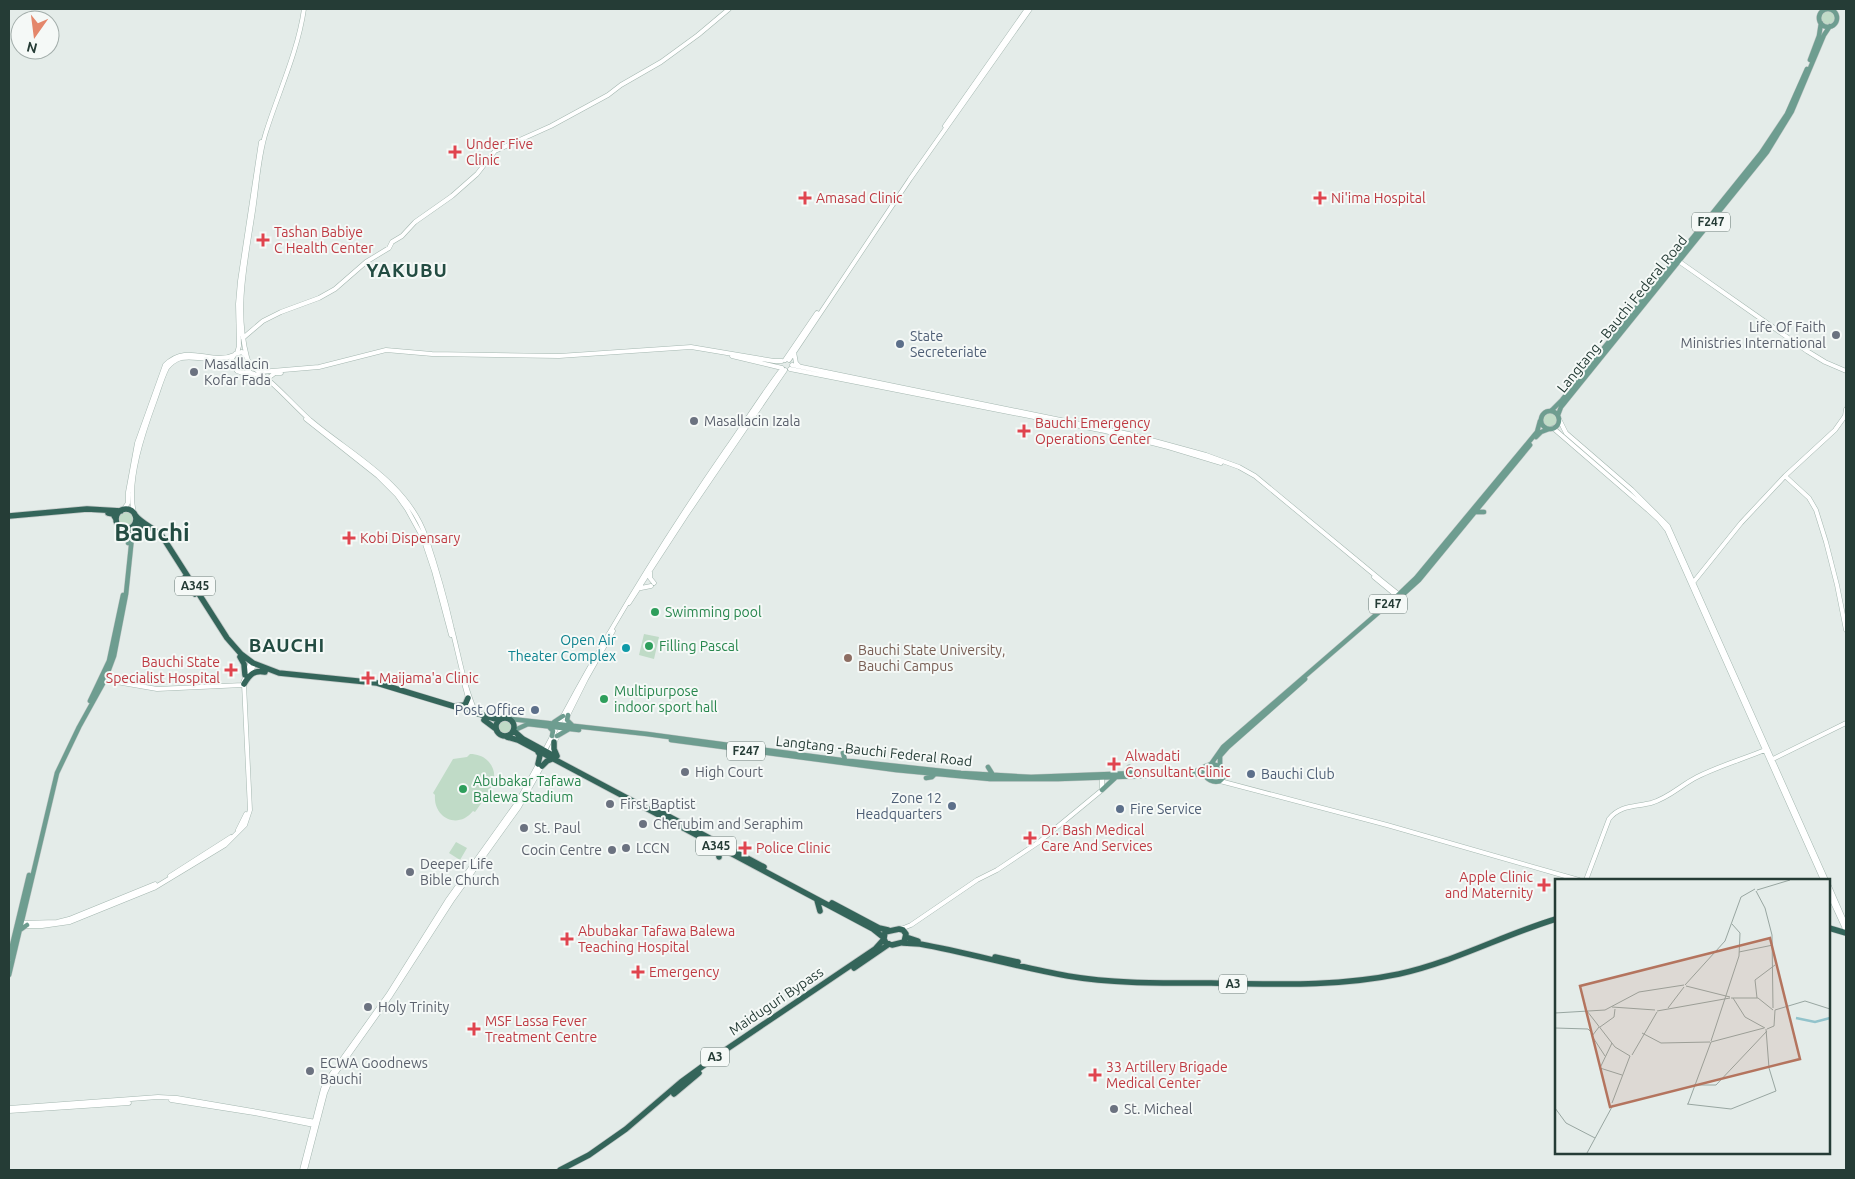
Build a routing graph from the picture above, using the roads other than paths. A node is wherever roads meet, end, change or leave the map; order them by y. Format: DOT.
graph roads {
  1 [pos="303,9"];
  2 [pos="728,9"];
  3 [pos="1027,9"];
  4 [pos="1030,9"];
  5 [pos="1825,9"];
  6 [pos="1836,12"];
  7 [pos="1821,23"];
  8 [pos="1830,26"];
  9 [pos="1677,261"];
  10 [pos="243,338"];
  11 [pos="794,352"];
  12 [pos="235,354"];
  13 [pos="247,357"];
  14 [pos="785,360"];
  15 [pos="772,364"];
  16 [pos="234,366"];
  17 [pos="250,366"];
  18 [pos="799,366"];
  19 [pos="786,368"];
  20 [pos="1846,371"];
  21 [pos="248,372"];
  22 [pos="260,372"];
  23 [pos="267,379"];
  24 [pos="774,379"];
  25 [pos="1846,409"];
  26 [pos="1551,411"];
  27 [pos="1558,417"];
  28 [pos="1540,420"];
  29 [pos="1551,429"];
  30 [pos="1785,476"];
  31 [pos="1631,492"];
  32 [pos="122,510"];
  33 [pos="1476,512"];
  34 [pos="1484,512"];
  35 [pos="135,514"];
  36 [pos="9,517"];
  37 [pos="116,519"];
  38 [pos="133,527"];
  39 [pos="122,529"];
  40 [pos="650,572"];
  41 [pos="1692,584"];
  42 [pos="640,589"];
  43 [pos="1393,592"];
  44 [pos="1398,597"];
  45 [pos="620,617"];
  46 [pos="1846,630"];
  47 [pos="240,657"];
  48 [pos="252,664"];
  49 [pos="267,672"];
  50 [pos="245,675"];
  51 [pos="106,680"];
  52 [pos="244,685"];
  53 [pos="468,698"];
  54 [pos="455,706"];
  55 [pos="473,713"];
  56 [pos="565,716"];
  57 [pos="1753,719"];
  58 [pos="499,720"];
  59 [pos="511,720"];
  60 [pos="1846,724"];
  61 [pos="549,725"];
  62 [pos="560,726"];
  63 [pos="574,728"];
  64 [pos="496,729"];
  65 [pos="514,730"];
  66 [pos="507,737"];
  67 [pos="554,738"];
  68 [pos="536,750"];
  69 [pos="1765,750"];
  70 [pos="765,752"];
  71 [pos="843,753"];
  72 [pos="547,754"];
  73 [pos="560,759"];
  74 [pos="1772,759"];
  75 [pos="845,760"];
  76 [pos="540,765"];
  77 [pos="1209,765"];
  78 [pos="1129,766"];
  79 [pos="988,767"];
  80 [pos="1220,767"];
  81 [pos="1133,773"];
  82 [pos="935,774"];
  83 [pos="993,775"];
  84 [pos="1204,775"];
  85 [pos="1102,776"];
  86 [pos="926,778"];
  87 [pos="1115,778"];
  88 [pos="1222,779"];
  89 [pos="1102,790"];
  90 [pos="1788,797"];
  91 [pos="639,802"];
  92 [pos="685,827"];
  93 [pos="718,847"];
  94 [pos="719,857"];
  95 [pos="1576,879"];
  96 [pos="1586,879"];
  97 [pos="1824,879"];
  98 [pos="1830,889"];
  99 [pos="1830,896"];
  100 [pos="817,900"];
  101 [pos="448,903"];
  102 [pos="820,911"];
  103 [pos="23,914"];
  104 [pos="1839,914"];
  105 [pos="1555,918"];
  106 [pos="27,924"];
  107 [pos="19,926"];
  108 [pos="1846,929"];
  109 [pos="888,930"];
  110 [pos="1830,930"];
  111 [pos="1830,930"];
  112 [pos="904,936"];
  113 [pos="884,938"];
  114 [pos="890,944"];
  115 [pos="9,958"];
  116 [pos="9,975"];
  117 [pos="9,1110"];
  118 [pos="317,1114"];
  119 [pos="307,1122"];
  120 [pos="316,1124"];
  121 [pos="312,1131"];
  122 [pos="304,1170"];
  123 [pos="560,1170"];
  124 [pos="568,1170"];
  1 -- 10 [label="street"];
  1 -- 12 [label="street"];
  2 -- 10 [label="street"];
  3 -- 14 [label="street"];
  4 -- 11 [label="street"];
  5 -- 6 [label="main road, F247"];
  5 -- 7 [label="main road, F247"];
  6 -- 8 [label="main road, F247"];
  7 -- 8 [label="main road"];
  7 -- 9 [label="main road, Langtang - Bauchi Federal Road / F247"];
  8 -- 9 [label="main road, Langtang - Bauchi Federal Road / F247"];
  9 -- 20 [label="street"];
  9 -- 26 [label="main road, Langtang - Bauchi Federal Road / F247"];
  9 -- 27 [label="main road, Langtang - Bauchi Federal Road / F247"];
  10 -- 13 [label="street"];
  11 -- 14 [label="street"];
  11 -- 18 [label="street"];
  12 -- 13 [label="street"];
  12 -- 16 [label="street"];
  12 -- 32 [label="street"];
  13 -- 17 [label="street"];
  14 -- 19 [label="street"];
  14 -- 19 [label="street"];
  14 -- 22 [label="street"];
  15 -- 19 [label="street"];
  15 -- 23 [label="street"];
  15 -- 24 [label="street"];
  16 -- 21 [label="street"];
  16 -- 35 [label="street"];
  17 -- 21 [label="street"];
  17 -- 22 [label="street"];
  18 -- 19 [label="street"];
  18 -- 43 [label="street"];
  19 -- 24 [label="street"];
  19 -- 40 [label="street"];
  19 -- 43 [label="street"];
  21 -- 53 [label="street"];
  22 -- 23 [label="street"];
  23 -- 55 [label="street"];
  24 -- 45 [label="street"];
  25 -- 30 [label="street"];
  26 -- 27 [label="main road"];
  26 -- 28 [label="main road, F247"];
  27 -- 29 [label="main road, F247"];
  27 -- 31 [label="street"];
  28 -- 29 [label="main road"];
  28 -- 44 [label="main road, F247"];
  29 -- 31 [label="street"];
  29 -- 33 [label="main road, F247"];
  30 -- 41 [label="street"];
  30 -- 46 [label="street"];
  31 -- 41 [label="street"];
  32 -- 35 [label="highway, A345"];
  32 -- 36 [label="highway, A345"];
  32 -- 37 [label="highway"];
  33 -- 34 [label="main road"];
  33 -- 44 [label="main road, F247"];
  35 -- 38 [label="highway"];
  35 -- 48 [label="highway, A345"];
  36 -- 37 [label="highway, A345"];
  37 -- 39 [label="highway"];
  38 -- 39 [label="highway"];
  38 -- 47 [label="highway, A345"];
  38 -- 51 [label="main road"];
  39 -- 107 [label="main road"];
  40 -- 42 [label="street"];
  40 -- 42 [label="street"];
  41 -- 57 [label="street"];
  42 -- 45 [label="street"];
  43 -- 44 [label="main road"];
  43 -- 44 [label="main road"];
  44 -- 77 [label="main road, F247"];
  44 -- 80 [label="main road, F247"];
  45 -- 56 [label="street"];
  47 -- 48 [label="highway, A345"];
  47 -- 50 [label="highway"];
  48 -- 49 [label="highway, A345"];
  48 -- 50 [label="street"];
  48 -- 52 [label="street"];
  48 -- 54 [label="highway, A345"];
  49 -- 52 [label="highway"];
  49 -- 55 [label="highway, A345"];
  50 -- 52 [label="street"];
  51 -- 52 [label="street"];
  51 -- 103 [label="main road"];
  52 -- 106 [label="street"];
  53 -- 54 [label="highway"];
  53 -- 55 [label="street"];
  54 -- 55 [label="highway, A345"];
  55 -- 58 [label="highway, A345"];
  55 -- 64 [label="highway, A345"];
  56 -- 61 [label="main road"];
  56 -- 62 [label="street"];
  56 -- 63 [label="main road"];
  57 -- 69 [label="street"];
  57 -- 74 [label="street"];
  58 -- 59 [label="highway, A345"];
  58 -- 64 [label="highway"];
  59 -- 61 [label="main road, Langtang - Bauchi Federal Road / F247"];
  59 -- 65 [label="highway"];
  60 -- 74 [label="street"];
  61 -- 62 [label="main road, Langtang - Bauchi Federal Road / F247"];
  61 -- 65 [label="main road, Langtang - Bauchi Federal Road / F247"];
  61 -- 67 [label="main road"];
  62 -- 63 [label="main road, Langtang - Bauchi Federal Road / F247"];
  62 -- 67 [label="street"];
  63 -- 67 [label="main road"];
  63 -- 70 [label="main road, Langtang - Bauchi Federal Road / F247"];
  64 -- 66 [label="highway, A345"];
  65 -- 66 [label="highway"];
  65 -- 72 [label="highway, A345"];
  66 -- 68 [label="highway, A345"];
  67 -- 72 [label="street"];
  67 -- 73 [label="highway"];
  68 -- 72 [label="highway, A345"];
  68 -- 76 [label="highway"];
  69 -- 90 [label="street"];
  69 -- 96 [label="street"];
  70 -- 75 [label="main road, Langtang - Bauchi Federal Road / F247"];
  70 -- 82 [label="main road, Langtang - Bauchi Federal Road / F247"];
  71 -- 75 [label="main road"];
  72 -- 73 [label="highway, A345"];
  72 -- 76 [label="street"];
  72 -- 76 [label="highway"];
  72 -- 91 [label="highway, A345"];
  73 -- 91 [label="highway, A345"];
  74 -- 90 [label="street"];
  75 -- 83 [label="main road, Langtang - Bauchi Federal Road / F247"];
  76 -- 101 [label="street"];
  77 -- 80 [label="main road"];
  77 -- 81 [label="main road, Langtang - Bauchi Federal Road / F247"];
  77 -- 84 [label="main road, F247"];
  78 -- 81 [label="main road"];
  79 -- 83 [label="main road"];
  80 -- 88 [label="main road"];
  81 -- 85 [label="main road, Langtang - Bauchi Federal Road / F247"];
  82 -- 85 [label="main road, Langtang - Bauchi Federal Road / F247"];
  82 -- 86 [label="main road"];
  83 -- 85 [label="main road, Langtang - Bauchi Federal Road / F247"];
  84 -- 87 [label="main road, Langtang - Bauchi Federal Road / F247"];
  84 -- 88 [label="main road, Langtang - Bauchi Federal Road / F247"];
  85 -- 87 [label="main road, Langtang - Bauchi Federal Road / F247"];
  85 -- 89 [label="street"];
  87 -- 89 [label="main road"];
  88 -- 95 [label="street"];
  89 -- 112 [label="street"];
  90 -- 97 [label="street"];
  91 -- 92 [label="highway, A345"];
  92 -- 93 [label="highway, A345"];
  92 -- 109 [label="highway, A345"];
  93 -- 94 [label="highway"];
  93 -- 100 [label="highway, A345"];
  98 -- 104 [label="street"];
  99 -- 104 [label="street"];
  100 -- 102 [label="highway"];
  100 -- 113 [label="highway, A345"];
  101 -- 118 [label="street"];
  101 -- 120 [label="street"];
  103 -- 106 [label="main road"];
  103 -- 107 [label="main road"];
  104 -- 108 [label="street"];
  105 -- 112 [label="highway, A3"];
  106 -- 107 [label="main road"];
  106 -- 107 [label="street"];
  107 -- 115 [label="main road"];
  107 -- 116 [label="main road"];
  108 -- 110 [label="highway"];
  108 -- 111 [label="highway"];
  109 -- 112 [label="highway, A3"];
  109 -- 113 [label="highway, A3"];
  112 -- 114 [label="highway, A3"];
  113 -- 114 [label="highway"];
  113 -- 123 [label="highway, Maiduguri Bypass / A3"];
  114 -- 124 [label="highway, Maiduguri Bypass / A3"];
  117 -- 119 [label="street"];
  118 -- 119 [label="street"];
  118 -- 120 [label="street"];
  119 -- 120 [label="street"];
  119 -- 121 [label="street"];
  120 -- 121 [label="street"];
  120 -- 122 [label="street"];
  121 -- 122 [label="street"];
}
